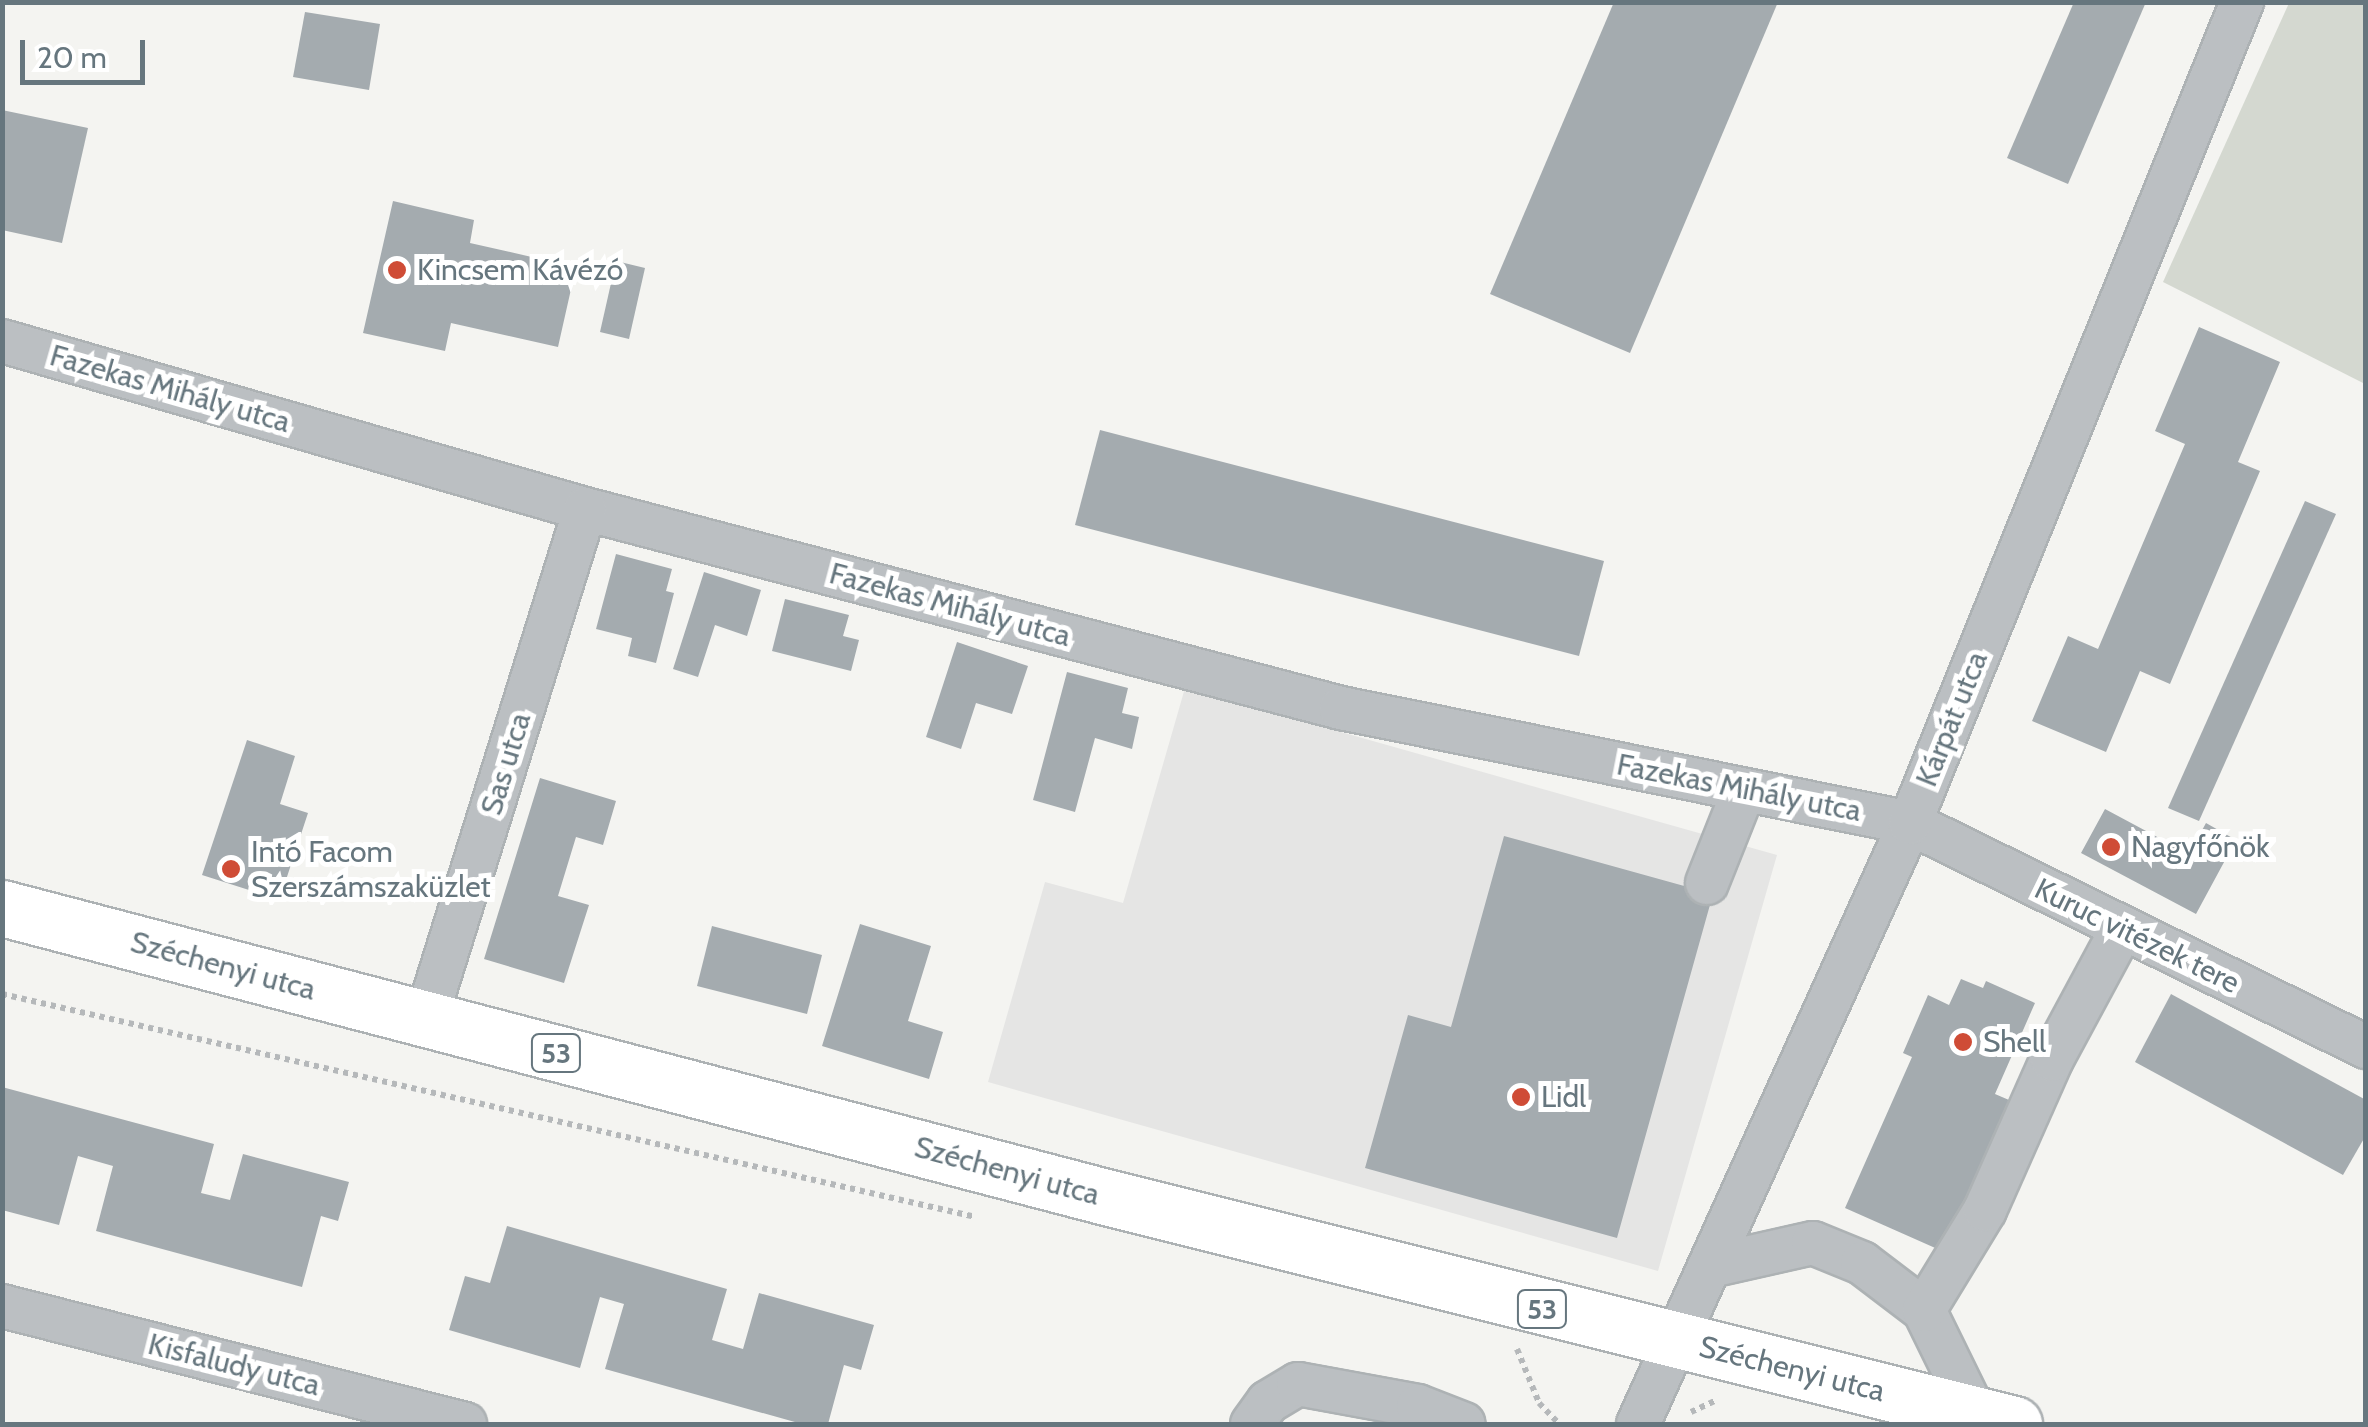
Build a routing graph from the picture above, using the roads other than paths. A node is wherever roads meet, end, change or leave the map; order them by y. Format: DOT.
graph roads {
  1 [pos="2242,2"];
  2 [pos="2,341"];
  3 [pos="585,510"];
  4 [pos="1744,790"];
  5 [pos="1910,823"];
  6 [pos="1707,883"];
  7 [pos="2,908"];
  8 [pos="2122,928"];
  9 [pos="426,1019"];
  10 [pos="2366,1047"];
  11 [pos="1715,1266"];
  12 [pos="2,1306"];
  13 [pos="1924,1310"];
  14 [pos="1674,1340"];
  15 [pos="1994,1420"];
  16 [pos="465,1424"];
  17 [pos="1252,1424"];
  18 [pos="1464,1424"];
  19 [pos="1638,1424"];
  1 -- 5 [label="street, Kárpát utca"];
  2 -- 3 [label="street, Fazekas Mihály utca"];
  3 -- 4 [label="street, Fazekas Mihály utca"];
  3 -- 9 [label="street, Sas utca"];
  4 -- 5 [label="street, Fazekas Mihály utca"];
  4 -- 6 [label="street"];
  5 -- 8 [label="street, Kuruc vitézek tere"];
  5 -- 11 [label="street, Kárpát utca"];
  7 -- 9 [label="main road, Széchenyi utca / 53"];
  8 -- 10 [label="street, Kuruc vitézek tere"];
  8 -- 13 [label="street"];
  9 -- 14 [label="main road, Széchenyi utca / 53"];
  11 -- 13 [label="street"];
  11 -- 14 [label="street, Kárpát utca"];
  12 -- 16 [label="street, Kisfaludy utca"];
  13 -- 15 [label="street"];
  14 -- 15 [label="main road, Széchenyi utca / 53"];
  14 -- 19 [label="street, Kárpát utca"];
  17 -- 18 [label="street"];
}
